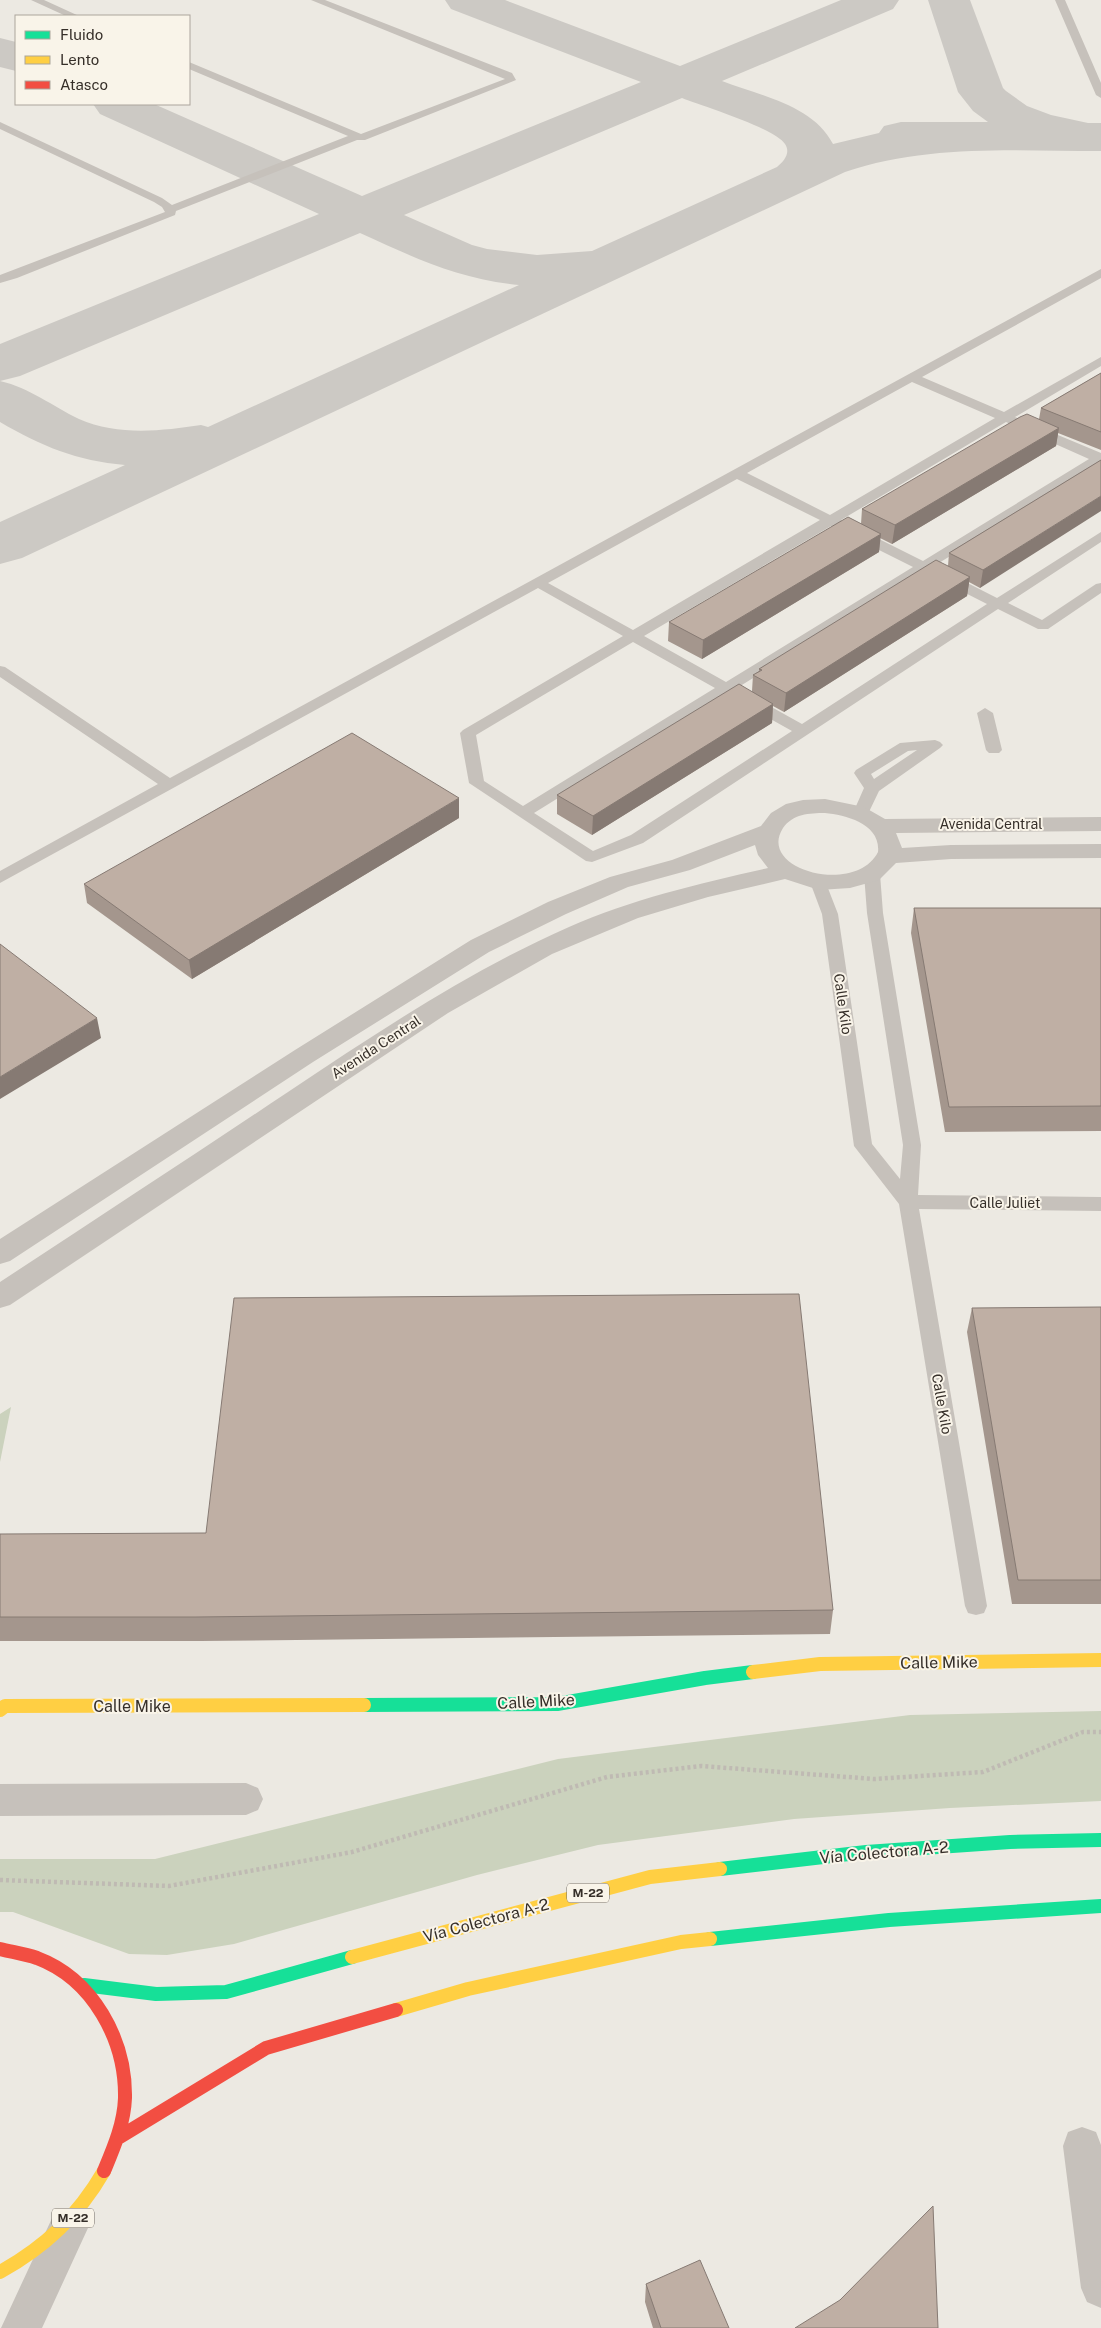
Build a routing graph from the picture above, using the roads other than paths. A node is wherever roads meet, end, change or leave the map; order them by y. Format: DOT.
graph roads {
  1 [pos="36,0"];
  2 [pos="316,0"];
  3 [pos="1060,0"];
  4 [pos="72,15"];
  5 [pos="190,65"];
  6 [pos="1101,95"];
  7 [pos="0,125"];
  8 [pos="356,137"];
  9 [pos="171,210"];
  10 [pos="1101,273"];
  11 [pos="0,279"];
  12 [pos="1101,361"];
  13 [pos="912,377"];
  14 [pos="1005,417"];
  15 [pos="1100,458"];
  16 [pos="736,473"];
  17 [pos="830,520"];
  18 [pos="1101,536"];
  19 [pos="923,566"];
  20 [pos="538,582"];
  21 [pos="1101,587"];
  22 [pos="997,604"];
  23 [pos="635,635"];
  24 [pos="0,670"];
  25 [pos="727,688"];
  26 [pos="985,713"];
  27 [pos="803,731"];
  28 [pos="994,750"];
  29 [pos="168,784"];
  30 [pos="872,788"];
  31 [pos="523,813"];
  32 [pos="861,813"];
  33 [pos="1101,824"];
  34 [pos="881,826"];
  35 [pos="767,832"];
  36 [pos="1101,851"];
  37 [pos="890,856"];
  38 [pos="787,871"];
  39 [pos="872,874"];
  40 [pos="0,878"];
  41 [pos="818,882"];
  42 [pos="908,1202"];
  43 [pos="1101,1204"];
  44 [pos="0,1253"];
  45 [pos="0,1297"];
  46 [pos="976,1606"];
  47 [pos="1101,1660"];
  48 [pos="0,1710"];
  49 [pos="246,1799"];
  50 [pos="0,1800"];
  51 [pos="1101,1840"];
  52 [pos="1101,1906"];
  53 [pos="0,1949"];
  54 [pos="84,1986"];
  55 [pos="118,2138"];
  56 [pos="1082,2146"];
  57 [pos="73,2218"];
  58 [pos="0,2272"];
  59 [pos="1101,2288"];
  60 [pos="21,2328"];
  1 -- 4 [label="lane"];
  2 -- 8 [label="lane"];
  3 -- 6 [label="lane"];
  5 -- 8 [label="lane"];
  7 -- 9 [label="lane"];
  8 -- 9 [label="lane"];
  9 -- 11 [label="lane"];
  10 -- 13 [label="lane"];
  12 -- 14 [label="lane"];
  13 -- 14 [label="lane"];
  13 -- 16 [label="lane"];
  14 -- 15 [label="lane"];
  14 -- 17 [label="lane"];
  15 -- 19 [label="lane"];
  16 -- 17 [label="lane"];
  16 -- 20 [label="lane"];
  17 -- 19 [label="lane"];
  17 -- 23 [label="lane"];
  18 -- 22 [label="lane"];
  19 -- 22 [label="lane"];
  19 -- 25 [label="lane"];
  20 -- 23 [label="lane"];
  20 -- 29 [label="lane"];
  21 -- 22 [label="lane"];
  22 -- 27 [label="lane"];
  23 -- 25 [label="lane"];
  23 -- 31 [label="lane"];
  24 -- 29 [label="lane"];
  25 -- 27 [label="lane"];
  25 -- 31 [label="lane"];
  26 -- 28 [label="lane"];
  27 -- 31 [label="lane"];
  29 -- 40 [label="lane"];
  30 -- 30 [label="lane"];
  30 -- 32 [label="lane"];
  32 -- 34 [label="street"];
  32 -- 35 [label="street"];
  33 -- 34 [label="street, Avenida Central"];
  34 -- 37 [label="street"];
  35 -- 38 [label="street"];
  35 -- 44 [label="street"];
  36 -- 37 [label="street, Avenida Central"];
  37 -- 39 [label="street"];
  38 -- 41 [label="street"];
  38 -- 45 [label="street, Avenida Central"];
  39 -- 41 [label="street"];
  39 -- 42 [label="lane, Calle Kilo"];
  41 -- 42 [label="lane, Calle Kilo"];
  42 -- 43 [label="lane, Calle Juliet"];
  42 -- 46 [label="lane, Calle Kilo"];
  47 -- 48 [label="main road, Calle Mike"];
  49 -- 50 [label="street"];
  51 -- 54 [label="main road, Vía Colectora A-2 / M-22"];
  52 -- 55 [label="main road"];
  53 -- 54 [label="main road, M-22"];
  54 -- 55 [label="main road, M-22"];
  55 -- 57 [label="main road, M-22"];
  56 -- 59 [label="street"];
  57 -- 58 [label="main road, M-22"];
  57 -- 60 [label="street"];
}
